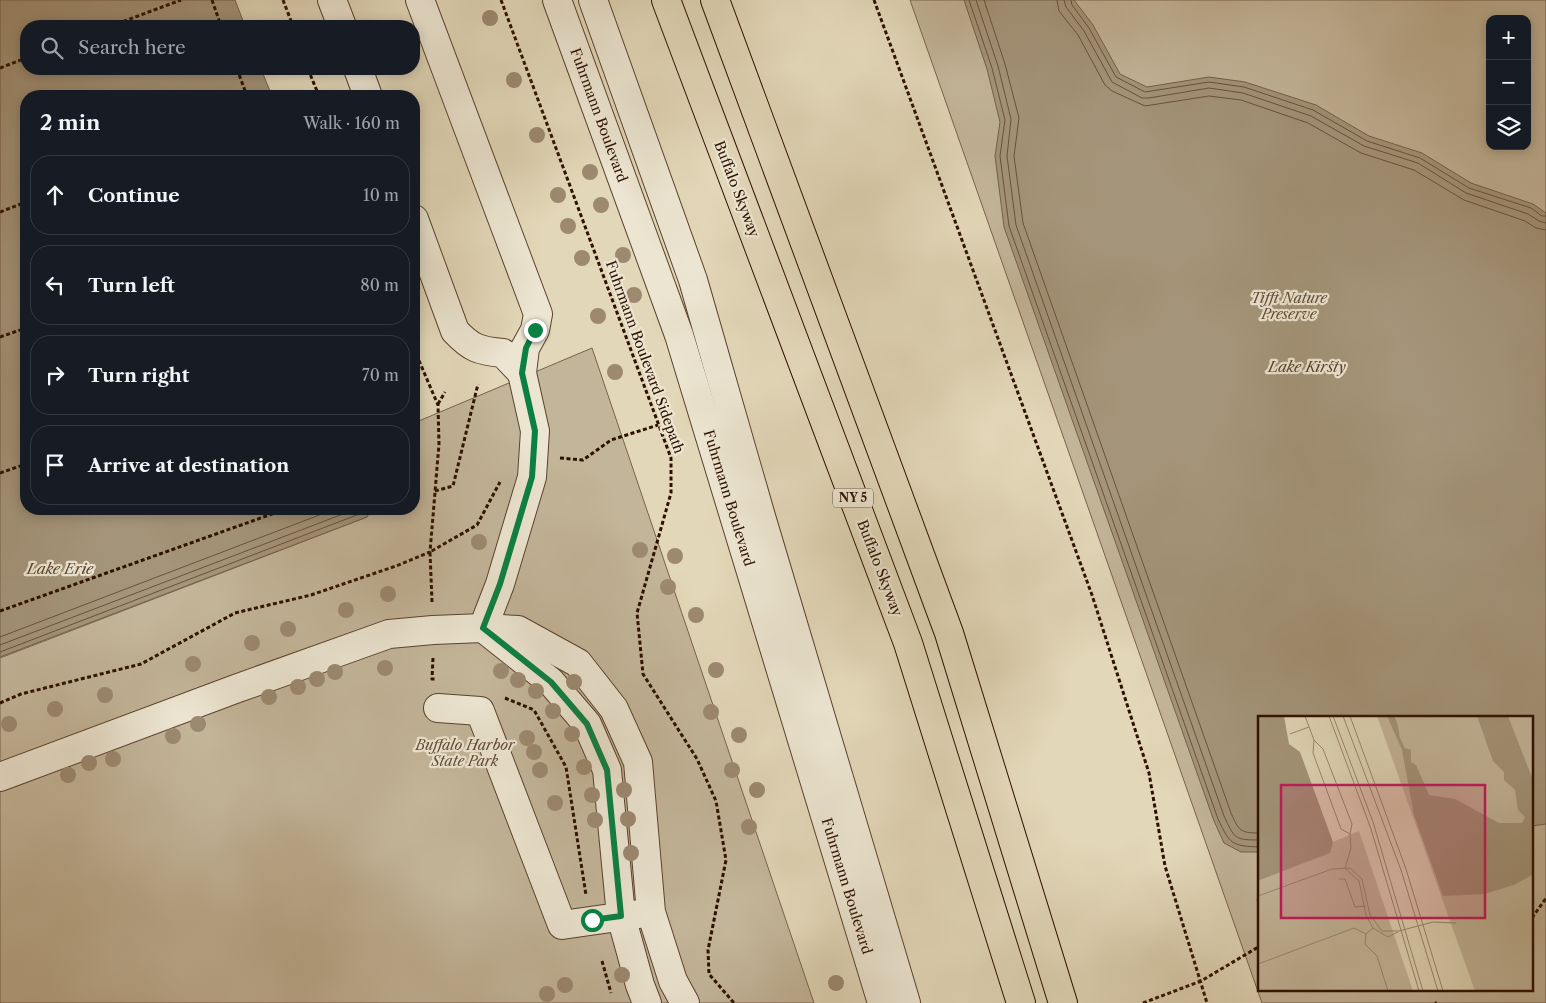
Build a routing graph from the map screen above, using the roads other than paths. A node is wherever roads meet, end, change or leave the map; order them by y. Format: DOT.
graph roads {
  1 [pos="332,0"];
  2 [pos="420,0"];
  3 [pos="557,0"];
  4 [pos="593,0"];
  5 [pos="666,0"];
  6 [pos="715,0"];
  7 [pos="340,20"];
  8 [pos="360,75"];
  9 [pos="366,90"];
  10 [pos="420,235"];
  11 [pos="522,373"];
  12 [pos="483,628"];
  13 [pos="438,708"];
  14 [pos="0,777"];
  15 [pos="651,912"];
  16 [pos="621,916"];
  17 [pos="647,1003"];
  18 [pos="685,1003"];
  19 [pos="882,1003"];
  20 [pos="906,1003"];
  21 [pos="1021,1003"];
  22 [pos="1063,1003"];
  1 -- 7 [label="street"];
  2 -- 11 [label="street"];
  3 -- 19 [label="street, Fuhrmann Boulevard"];
  4 -- 20 [label="street, Fuhrmann Boulevard"];
  5 -- 21 [label="highway, Buffalo Skyway / NY 5"];
  6 -- 22 [label="highway"];
  8 -- 9 [label="street"];
  10 -- 11 [label="street"];
  11 -- 12 [label="street"];
  12 -- 14 [label="street"];
  12 -- 15 [label="street"];
  12 -- 16 [label="street"];
  13 -- 16 [label="street"];
  15 -- 16 [label="street"];
  15 -- 18 [label="street"];
  16 -- 17 [label="street"];
}
